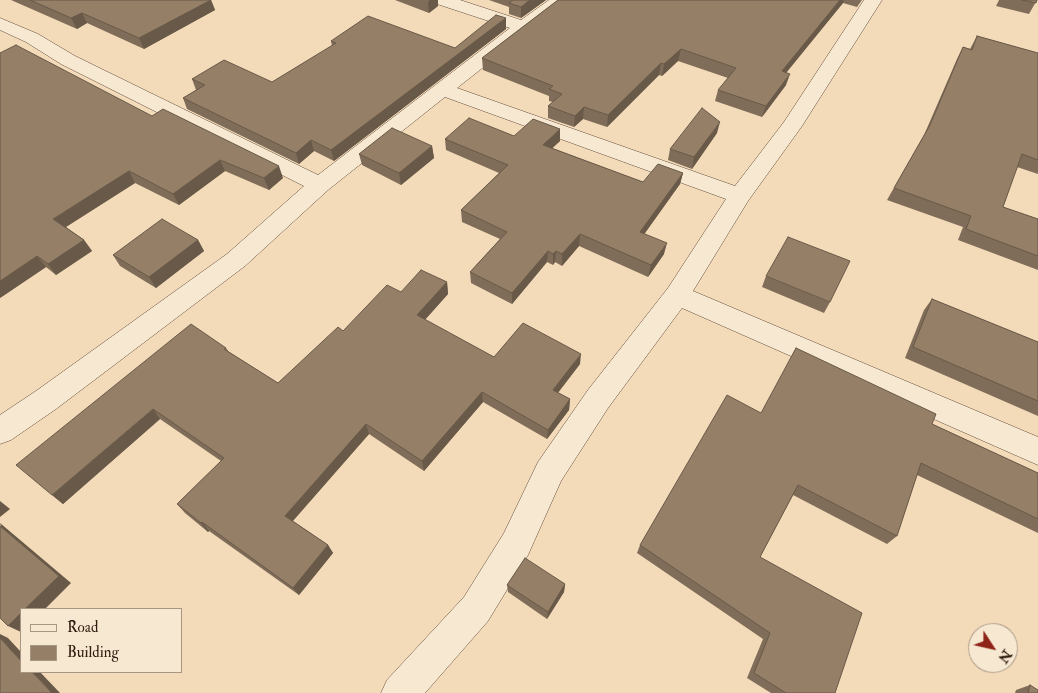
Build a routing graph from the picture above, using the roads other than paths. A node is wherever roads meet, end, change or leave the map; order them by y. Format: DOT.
graph roads {
  1 [pos="443,0"];
  2 [pos="560,0"];
  3 [pos="873,0"];
  4 [pos="0,23"];
  5 [pos="523,27"];
  6 [pos="444,90"];
  7 [pos="320,185"];
  8 [pos="740,196"];
  9 [pos="677,295"];
  10 [pos="0,431"];
  11 [pos="1038,450"];
  12 [pos="400,693"];
  1 -- 5 [label="street"];
  2 -- 5 [label="street"];
  3 -- 8 [label="street"];
  4 -- 7 [label="street"];
  5 -- 6 [label="street"];
  6 -- 7 [label="street"];
  6 -- 8 [label="street"];
  7 -- 10 [label="street"];
  8 -- 9 [label="street"];
  9 -- 11 [label="street"];
  9 -- 12 [label="street"];
}
